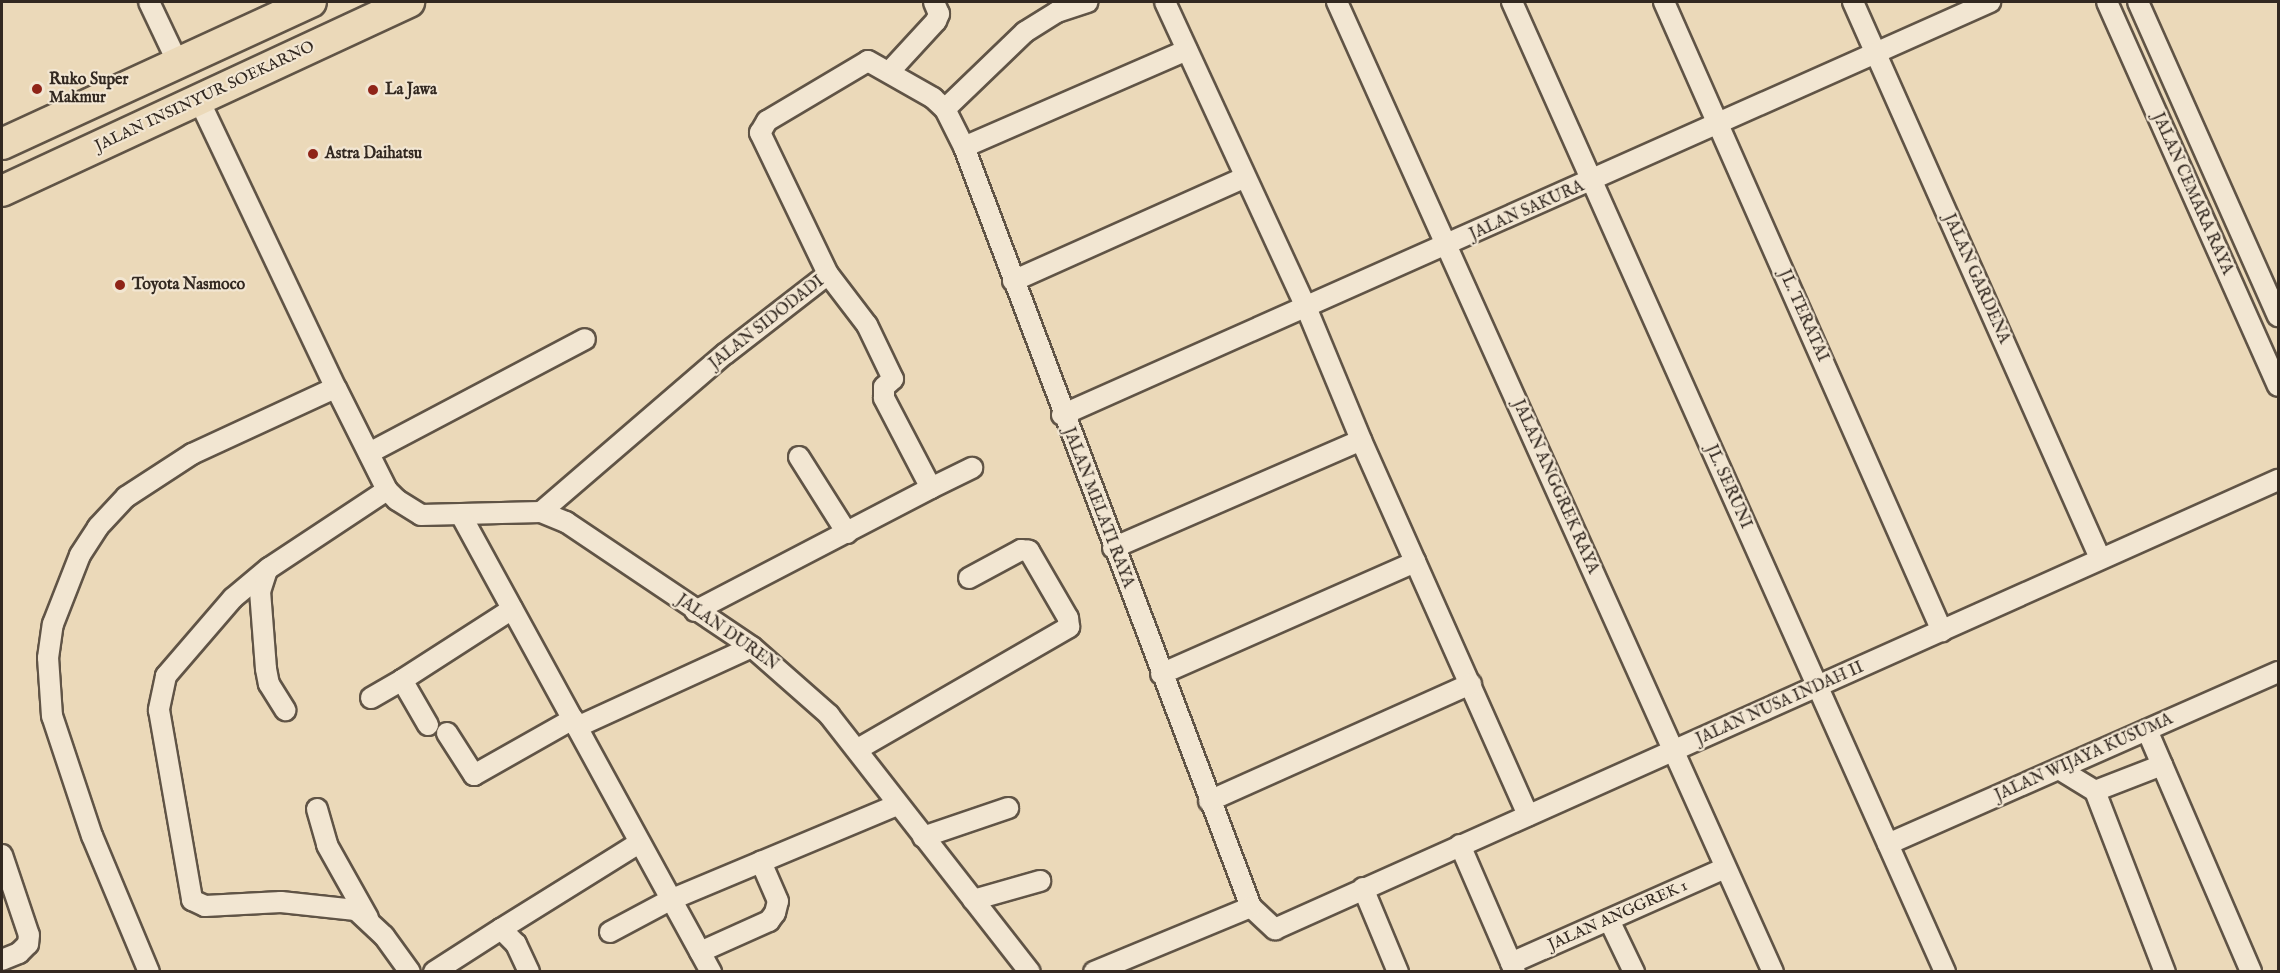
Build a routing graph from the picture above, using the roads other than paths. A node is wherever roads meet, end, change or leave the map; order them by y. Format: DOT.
graph roads {
  1 [pos="149,2"];
  2 [pos="311,2"];
  3 [pos="409,2"];
  4 [pos="934,2"];
  5 [pos="1087,2"];
  6 [pos="1165,2"];
  7 [pos="1337,2"];
  8 [pos="1512,2"];
  9 [pos="1664,2"];
  10 [pos="1852,2"];
  11 [pos="1990,2"];
  12 [pos="2107,2"];
  13 [pos="2138,2"];
  14 [pos="1187,50"];
  15 [pos="1877,54"];
  16 [pos="178,63"];
  17 [pos="890,71"];
  18 [pos="199,100"];
  19 [pos="945,109"];
  20 [pos="1718,126"];
  21 [pos="2,144"];
  22 [pos="964,147"];
  23 [pos="1245,177"];
  24 [pos="1592,182"];
  25 [pos="2,191"];
  26 [pos="2241,233"];
  27 [pos="2214,245"];
  28 [pos="1448,246"];
  29 [pos="828,274"];
  30 [pos="1013,281"];
  31 [pos="1306,307"];
  32 [pos="2278,316"];
  33 [pos="585,339"];
  34 [pos="2278,386"];
  35 [pos="332,390"];
  36 [pos="1062,415"];
  37 [pos="1361,440"];
  38 [pos="369,453"];
  39 [pos="799,457"];
  40 [pos="972,468"];
  41 [pos="2278,480"];
  42 [pos="931,488"];
  43 [pos="387,490"];
  44 [pos="541,513"];
  45 [pos="462,517"];
  46 [pos="847,533"];
  47 [pos="1113,548"];
  48 [pos="2100,558"];
  49 [pos="1416,562"];
  50 [pos="269,568"];
  51 [pos="969,578"];
  52 [pos="512,609"];
  53 [pos="695,611"];
  54 [pos="1942,631"];
  55 [pos="752,647"];
  56 [pos="2278,672"];
  57 [pos="1161,674"];
  58 [pos="402,680"];
  59 [pos="1471,684"];
  60 [pos="1818,687"];
  61 [pos="371,698"];
  62 [pos="285,710"];
  63 [pos="575,723"];
  64 [pos="428,725"];
  65 [pos="2147,730"];
  66 [pos="447,733"];
  67 [pos="858,749"];
  68 [pos="1672,752"];
  69 [pos="2162,765"];
  70 [pos="2059,769"];
  71 [pos="2095,791"];
  72 [pos="1209,801"];
  73 [pos="897,805"];
  74 [pos="1008,808"];
  75 [pos="317,809"];
  76 [pos="1528,814"];
  77 [pos="923,837"];
  78 [pos="639,843"];
  79 [pos="1888,844"];
  80 [pos="1460,846"];
  81 [pos="2,855"];
  82 [pos="761,862"];
  83 [pos="1725,868"];
  84 [pos="1040,881"];
  85 [pos="1363,888"];
  86 [pos="670,900"];
  87 [pos="973,900"];
  88 [pos="1251,907"];
  89 [pos="368,918"];
  90 [pos="1609,920"];
  91 [pos="501,929"];
  92 [pos="610,933"];
  93 [pos="700,952"];
  94 [pos="2,960"];
  95 [pos="1513,968"];
  96 [pos="149,972"];
  97 [pos="410,972"];
  98 [pos="434,972"];
  99 [pos="529,972"];
  100 [pos="711,972"];
  101 [pos="1030,972"];
  102 [pos="1094,972"];
  103 [pos="1398,972"];
  104 [pos="1634,972"];
  105 [pos="1773,972"];
  106 [pos="1945,972"];
  107 [pos="2166,972"];
  108 [pos="2251,972"];
  1 -- 16 [label="street"];
  2 -- 16 [label="main road"];
  3 -- 18 [label="main road, JALAN INSINYUR SOEKARNO"];
  4 -- 17 [label="street"];
  5 -- 19 [label="street"];
  6 -- 14 [label="street"];
  7 -- 28 [label="street, JALAN ANGGREK RAYA"];
  8 -- 24 [label="street, JL. SERUNI"];
  9 -- 20 [label="street, JL. TERATAI"];
  10 -- 15 [label="street, JALAN GARDENA"];
  11 -- 15 [label="street, JALAN SAKURA"];
  12 -- 27 [label="street, JALAN CEMARA RAYA"];
  13 -- 26 [label="street, JALAN CEMARA RAYA"];
  14 -- 22 [label="street"];
  14 -- 23 [label="street"];
  15 -- 20 [label="street, JALAN SAKURA"];
  15 -- 48 [label="street, JALAN GARDENA"];
  16 -- 21 [label="main road"];
  17 -- 19 [label="street"];
  17 -- 29 [label="street, JALAN SIDODADI"];
  18 -- 25 [label="main road, JALAN INSINYUR SOEKARNO"];
  18 -- 35 [label="street"];
  19 -- 22 [label="street, JALAN MELATI RAYA"];
  20 -- 24 [label="street, JALAN SAKURA"];
  20 -- 54 [label="street, JL. TERATAI"];
  22 -- 30 [label="street, JALAN MELATI RAYA"];
  23 -- 30 [label="street"];
  23 -- 31 [label="street"];
  24 -- 28 [label="street, JALAN SAKURA"];
  24 -- 60 [label="street, JL. SERUNI"];
  26 -- 27 [label="street"];
  26 -- 32 [label="street, JALAN CEMARA RAYA"];
  27 -- 34 [label="street, JALAN CEMARA RAYA"];
  28 -- 31 [label="street, JALAN SAKURA"];
  28 -- 68 [label="street, JALAN ANGGREK RAYA"];
  29 -- 42 [label="street"];
  29 -- 44 [label="street, JALAN SIDODADI"];
  30 -- 36 [label="street, JALAN MELATI RAYA"];
  31 -- 36 [label="street, JALAN SAKURA"];
  31 -- 37 [label="street"];
  33 -- 38 [label="street"];
  35 -- 38 [label="street"];
  35 -- 96 [label="street"];
  36 -- 47 [label="street, JALAN MELATI RAYA"];
  37 -- 47 [label="street"];
  37 -- 49 [label="street"];
  38 -- 43 [label="street"];
  39 -- 46 [label="street"];
  40 -- 42 [label="street"];
  41 -- 48 [label="street, JALAN NUSA INDAH II"];
  42 -- 46 [label="street"];
  43 -- 45 [label="street, JALAN DUREN"];
  43 -- 50 [label="street"];
  44 -- 45 [label="street, JALAN DUREN"];
  44 -- 53 [label="street, JALAN DUREN"];
  45 -- 52 [label="street"];
  46 -- 53 [label="street"];
  47 -- 57 [label="street, JALAN MELATI RAYA"];
  48 -- 54 [label="street, JALAN NUSA INDAH II"];
  49 -- 57 [label="street"];
  49 -- 59 [label="street"];
  50 -- 62 [label="street"];
  50 -- 89 [label="street"];
  51 -- 67 [label="street"];
  52 -- 58 [label="street"];
  52 -- 63 [label="street"];
  53 -- 55 [label="street, JALAN DUREN"];
  54 -- 60 [label="street, JALAN NUSA INDAH II"];
  55 -- 63 [label="street"];
  55 -- 67 [label="street, JALAN DUREN"];
  56 -- 65 [label="street, JALAN WIJAYA KUSUMA"];
  57 -- 72 [label="street, JALAN MELATI RAYA"];
  58 -- 61 [label="street"];
  58 -- 64 [label="street"];
  59 -- 72 [label="street"];
  59 -- 76 [label="street"];
  60 -- 68 [label="street, JALAN NUSA INDAH II"];
  60 -- 79 [label="street, JL. SERUNI"];
  63 -- 66 [label="street"];
  63 -- 78 [label="street"];
  65 -- 69 [label="street"];
  65 -- 70 [label="street, JALAN WIJAYA KUSUMA"];
  67 -- 73 [label="street, JALAN DUREN"];
  68 -- 76 [label="street, JALAN NUSA INDAH II"];
  68 -- 83 [label="street, JALAN ANGGREK RAYA"];
  69 -- 71 [label="street"];
  69 -- 108 [label="street"];
  70 -- 71 [label="street"];
  70 -- 79 [label="street, JALAN WIJAYA KUSUMA"];
  71 -- 107 [label="street"];
  72 -- 88 [label="street, JALAN MELATI RAYA"];
  73 -- 77 [label="street, JALAN DUREN"];
  73 -- 82 [label="street"];
  74 -- 77 [label="street"];
  75 -- 89 [label="street"];
  76 -- 80 [label="street, JALAN NUSA INDAH II"];
  77 -- 87 [label="street, JALAN DUREN"];
  78 -- 86 [label="street"];
  78 -- 91 [label="street"];
  79 -- 106 [label="street, JL. SERUNI"];
  80 -- 85 [label="street, JALAN NUSA INDAH II"];
  80 -- 95 [label="street"];
  81 -- 94 [label="street"];
  82 -- 86 [label="street"];
  82 -- 93 [label="street"];
  83 -- 90 [label="street, JALAN ANGGREK 1"];
  83 -- 105 [label="street, JALAN ANGGREK RAYA"];
  84 -- 87 [label="street"];
  85 -- 88 [label="street, JALAN NUSA INDAH II"];
  85 -- 103 [label="street"];
  86 -- 92 [label="street"];
  86 -- 93 [label="street"];
  87 -- 101 [label="street, JALAN DUREN"];
  88 -- 102 [label="street"];
  89 -- 97 [label="street"];
  90 -- 95 [label="street, JALAN ANGGREK 1"];
  90 -- 104 [label="street"];
  91 -- 98 [label="street"];
  91 -- 99 [label="street"];
  93 -- 100 [label="street"];
}
